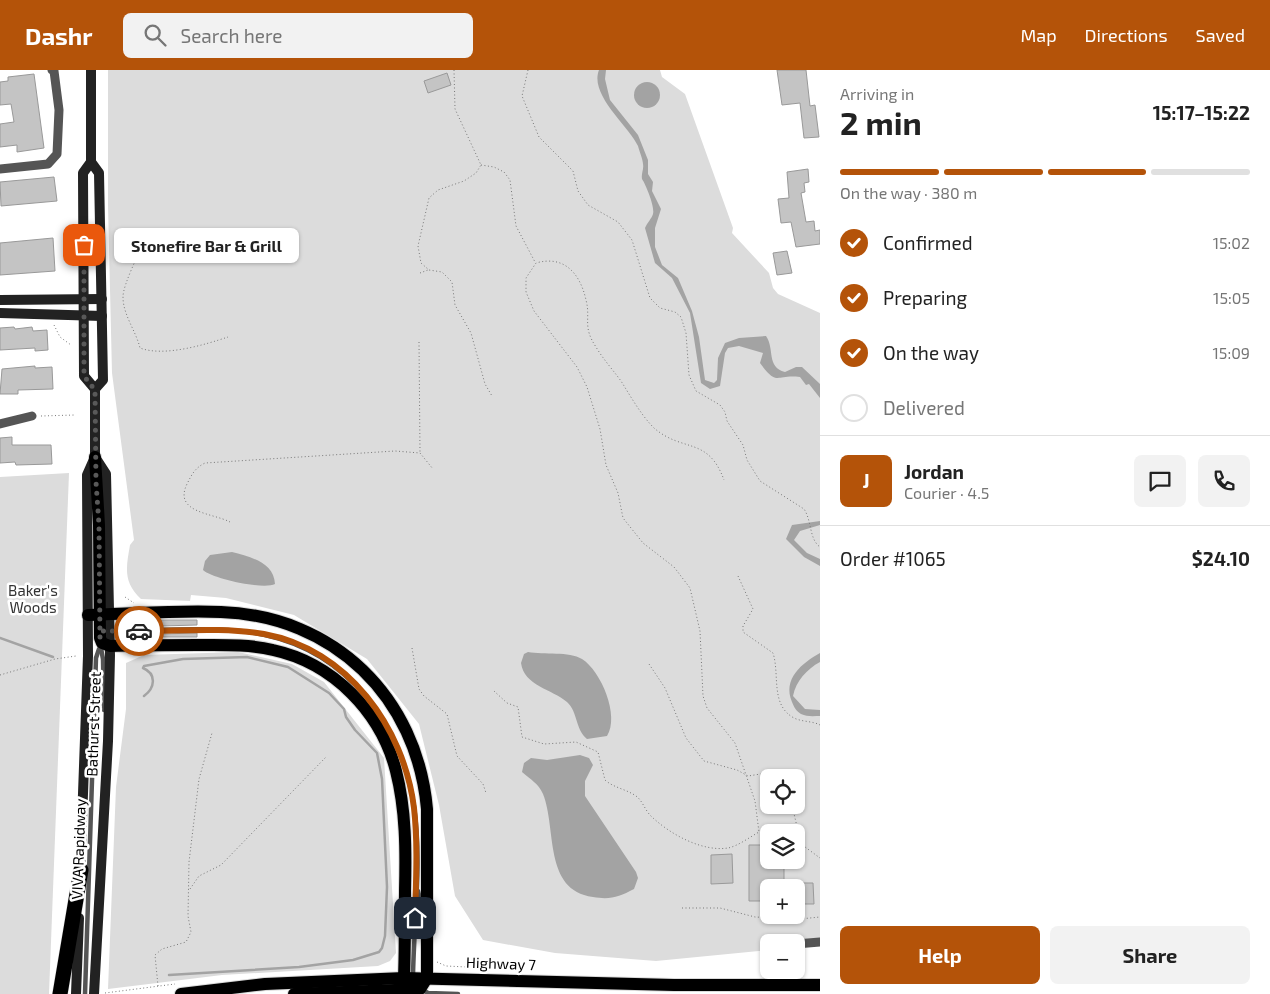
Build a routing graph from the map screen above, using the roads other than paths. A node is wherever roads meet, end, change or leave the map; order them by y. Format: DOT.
graph roads {
  1 [pos="52,70"];
  2 [pos="91,70"];
  3 [pos="91,162"];
  4 [pos="0,169"];
  5 [pos="85,299"];
  6 [pos="102,299"];
  7 [pos="0,300"];
  8 [pos="0,313"];
  9 [pos="85,316"];
  10 [pos="102,316"];
  11 [pos="95,390"];
  12 [pos="32,416"];
  13 [pos="0,424"];
  14 [pos="95,457"];
  15 [pos="100,615"];
  16 [pos="105,640"];
  17 [pos="81,870"];
  18 [pos="416,880"];
  19 [pos="427,921"];
  20 [pos="820,942"];
  21 [pos="805,943"];
  22 [pos="427,978"];
  23 [pos="820,985"];
  24 [pos="412,986"];
  25 [pos="60,993"];
  26 [pos="85,993"];
  27 [pos="181,994"];
  28 [pos="294,994"];
  29 [pos="458,994"];
  1 -- 4 [label="street"];
  2 -- 3 [label="main road"];
  3 -- 5 [label="main road"];
  3 -- 6 [label="main road"];
  5 -- 6 [label="main road"];
  5 -- 7 [label="main road"];
  5 -- 9 [label="main road"];
  6 -- 10 [label="main road"];
  8 -- 9 [label="main road"];
  9 -- 10 [label="main road"];
  9 -- 11 [label="main road"];
  10 -- 11 [label="main road"];
  11 -- 14 [label="main road"];
  12 -- 13 [label="street"];
  14 -- 15 [label="main road"];
  15 -- 16 [label="main road"];
  15 -- 17 [label="main road, Bathurst Street"];
  15 -- 19 [label="main road"];
  16 -- 18 [label="lane"];
  16 -- 24 [label="main road"];
  16 -- 26 [label="main road, Bathurst Street"];
  16 -- 26 [label="lane, VIVA Rapidway"];
  17 -- 25 [label="highway"];
  17 -- 26 [label="main road, Bathurst Street"];
  18 -- 19 [label="lane"];
  18 -- 24 [label="lane"];
  19 -- 22 [label="main road"];
  20 -- 21 [label="street"];
  22 -- 23 [label="main road, Highway 7"];
  22 -- 24 [label="main road"];
  24 -- 27 [label="main road"];
  24 -- 28 [label="main road"];
  24 -- 29 [label="lane"];
}
